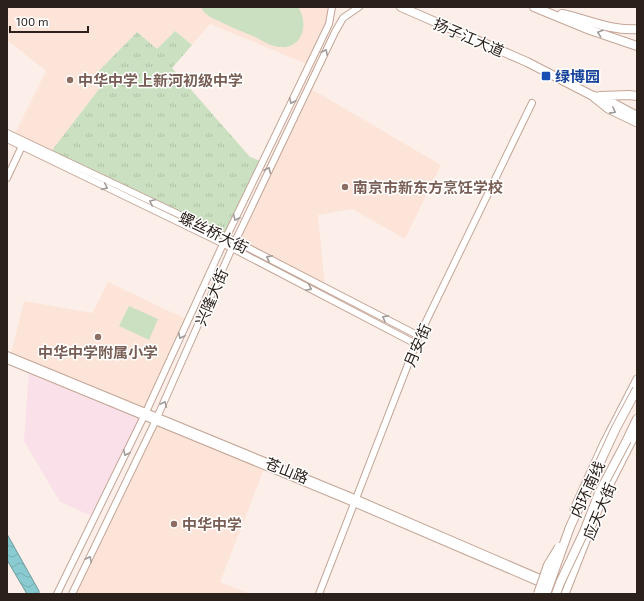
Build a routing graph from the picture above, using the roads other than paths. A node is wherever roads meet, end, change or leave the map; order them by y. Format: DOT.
graph roads {
  1 [pos="332,7"];
  2 [pos="351,7"];
  3 [pos="359,7"];
  4 [pos="401,7"];
  5 [pos="534,7"];
  6 [pos="543,11"];
  7 [pos="343,18"];
  8 [pos="637,29"];
  9 [pos="637,46"];
  10 [pos="591,95"];
  11 [pos="637,96"];
  12 [pos="532,104"];
  13 [pos="637,116"];
  14 [pos="637,123"];
  15 [pos="7,133"];
  16 [pos="7,139"];
  17 [pos="22,146"];
  18 [pos="7,178"];
  19 [pos="226,237"];
  20 [pos="235,241"];
  21 [pos="223,244"];
  22 [pos="232,248"];
  23 [pos="419,336"];
  24 [pos="416,344"];
  25 [pos="7,354"];
  26 [pos="7,360"];
  27 [pos="637,380"];
  28 [pos="637,389"];
  29 [pos="145,414"];
  30 [pos="157,419"];
  31 [pos="637,419"];
  32 [pos="637,431"];
  33 [pos="356,502"];
  34 [pos="570,527"];
  35 [pos="584,532"];
  36 [pos="545,583"];
  37 [pos="565,593"];
  38 [pos="57,594"];
  39 [pos="72,594"];
  40 [pos="319,594"];
  41 [pos="538,594"];
  42 [pos="541,594"];
  43 [pos="546,594"];
  44 [pos="556,594"];
  1 -- 19 [label="street, 兴隆大街, one-way"];
  2 -- 7 [label="street"];
  3 -- 7 [label="street, 兴隆大街"];
  4 -- 10 [label="highway, 扬子江大道"];
  5 -- 6 [label="highway"];
  6 -- 8 [label="highway"];
  9 -- 6 [label="highway, one-way"];
  20 -- 7 [label="street, 兴隆大街, one-way"];
  10 -- 11 [label="highway"];
  10 -- 13 [label="highway, 扬子江大道"];
  10 -- 14 [label="main road, one-way"];
  12 -- 23 [label="street, 月安街"];
  19 -- 15 [label="street, 螺丝桥大街, one-way"];
  16 -- 17 [label="street, 螺丝桥大街"];
  17 -- 18 [label="street"];
  17 -- 21 [label="street, 螺丝桥大街, one-way"];
  19 -- 20 [label="street, 螺丝桥大街"];
  19 -- 21 [label="street, 兴隆大街"];
  20 -- 22 [label="street, 兴隆大街"];
  23 -- 20 [label="street, 螺丝桥大街, one-way"];
  21 -- 22 [label="street, 螺丝桥大街"];
  21 -- 29 [label="street, 兴隆大街, one-way"];
  22 -- 24 [label="street, 螺丝桥大街, one-way"];
  30 -- 22 [label="street, 兴隆大街, one-way"];
  23 -- 24 [label="street, 月安街"];
  24 -- 33 [label="street, 月安街"];
  25 -- 29 [label="street, 苍山路"];
  26 -- 29 [label="street, 苍山路"];
  27 -- 36 [label="main road, 应天大街"];
  28 -- 34 [label="highway, 内环南线, bridge"];
  29 -- 30 [label="street, 苍山路"];
  29 -- 38 [label="street, 兴隆大街, one-way"];
  30 -- 33 [label="street, 苍山路"];
  39 -- 30 [label="street, 兴隆大街, one-way"];
  31 -- 35 [label="highway, 内环南线, bridge"];
  32 -- 37 [label="main road, 应天大街"];
  33 -- 36 [label="street, 苍山路"];
  33 -- 40 [label="street, 月安街"];
  34 -- 41 [label="highway, bridge"];
  34 -- 43 [label="highway, 内环南线, bridge"];
  35 -- 37 [label="highway, bridge"];
  35 -- 44 [label="highway, 内环南线, bridge"];
  36 -- 37 [label="street, 苍山路"];
  36 -- 42 [label="main road, 应天大街"];
}
